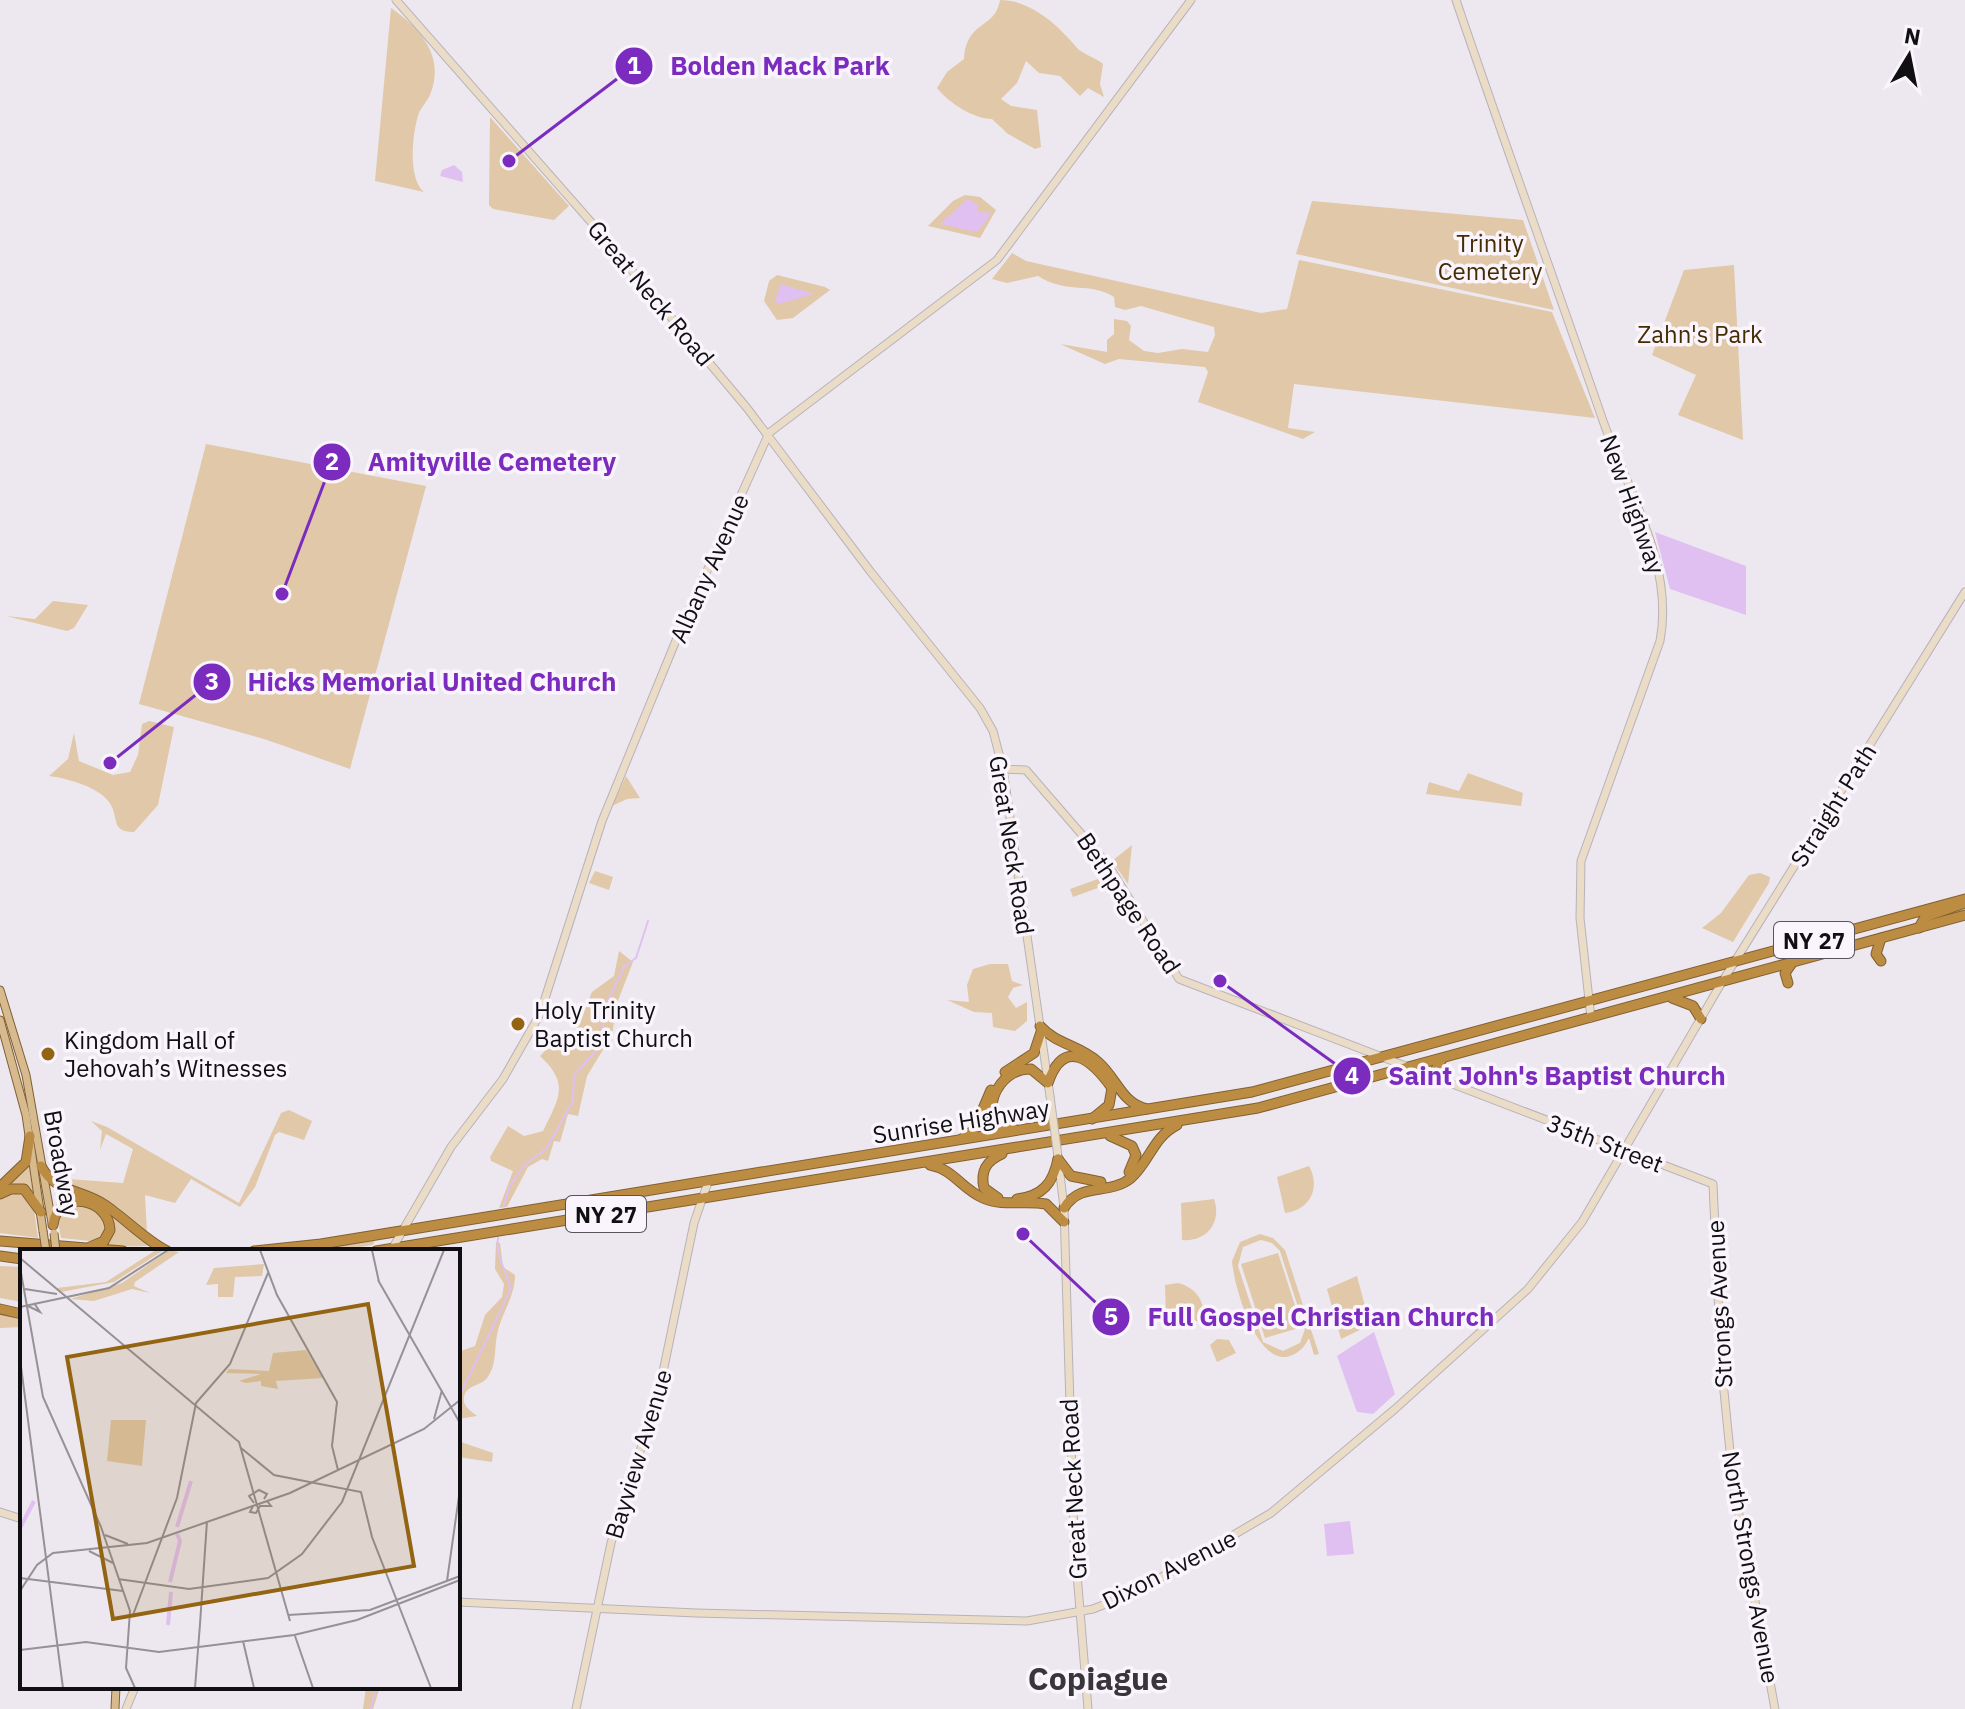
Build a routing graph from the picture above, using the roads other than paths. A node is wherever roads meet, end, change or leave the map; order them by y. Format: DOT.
graph roads {
  1 [pos="396,0"];
  2 [pos="1191,0"];
  3 [pos="1456,0"];
  4 [pos="769,433"];
  5 [pos="1965,592"];
  6 [pos="1003,769"];
  7 [pos="1965,901"];
  8 [pos="1965,915"];
  9 [pos="1919,928"];
  10 [pos="1881,938"];
  11 [pos="1737,961"];
  12 [pos="1881,961"];
  13 [pos="1792,963"];
  14 [pos="1722,982"];
  15 [pos="1788,983"];
  16 [pos="0,990"];
  17 [pos="1668,997"];
  18 [pos="1587,1003"];
  19 [pos="1591,1018"];
  20 [pos="1701,1019"];
  21 [pos="0,1020"];
  22 [pos="1041,1029"];
  23 [pos="1383,1059"];
  24 [pos="1442,1059"];
  25 [pos="1408,1068"];
  26 [pos="1439,1080"];
  27 [pos="1048,1083"];
  28 [pos="1154,1109"];
  29 [pos="1090,1121"];
  30 [pos="1187,1121"];
  31 [pos="1024,1130"];
  32 [pos="1105,1135"];
  33 [pos="30,1136"];
  34 [pos="951,1143"];
  35 [pos="1011,1149"];
  36 [pos="1623,1150"];
  37 [pos="1058,1154"];
  38 [pos="919,1164"];
  39 [pos="41,1166"];
  40 [pos="708,1182"];
  41 [pos="1713,1184"];
  42 [pos="0,1187"];
  43 [pos="0,1194"];
  44 [pos="701,1199"];
  45 [pos="1064,1208"];
  46 [pos="41,1212"];
  47 [pos="1064,1222"];
  48 [pos="53,1229"];
  49 [pos="403,1230"];
  50 [pos="3,1240"];
  51 [pos="46,1249"];
  52 [pos="56,1249"];
  53 [pos="84,1249"];
  54 [pos="163,1249"];
  55 [pos="268,1249"];
  56 [pos="393,1249"];
  57 [pos="398,1249"];
  58 [pos="0,1259"];
  59 [pos="18,1259"];
  60 [pos="0,1306"];
  61 [pos="20,1307"];
  62 [pos="20,1313"];
  63 [pos="1727,1424"];
  64 [pos="0,1512"];
  65 [pos="20,1518"];
  66 [pos="460,1602"];
  67 [pos="600,1609"];
  68 [pos="1079,1612"];
  69 [pos="116,1689"];
  70 [pos="134,1689"];
  71 [pos="115,1709"];
  72 [pos="126,1709"];
  73 [pos="576,1709"];
  74 [pos="1088,1709"];
  75 [pos="1775,1709"];
  1 -- 4 [label="main road, Great Neck Road"];
  2 -- 4 [label="main road, Albany Avenue"];
  3 -- 18 [label="main road, New Highway"];
  4 -- 6 [label="main road, Great Neck Road"];
  4 -- 49 [label="main road, Albany Avenue"];
  5 -- 11 [label="main road, Straight Path"];
  6 -- 22 [label="main road, Great Neck Road"];
  6 -- 23 [label="main road, Bethpage Road"];
  7 -- 9 [label="highway"];
  7 -- 11 [label="highway, NY 27"];
  8 -- 9 [label="highway, NY 27"];
  9 -- 10 [label="highway, NY 27"];
  10 -- 12 [label="highway"];
  10 -- 13 [label="highway, NY 27"];
  11 -- 14 [label="main road, Straight Path"];
  11 -- 18 [label="highway, Sunrise Highway / NY 27"];
  13 -- 14 [label="highway, NY 27"];
  13 -- 15 [label="highway"];
  14 -- 17 [label="highway, NY 27"];
  14 -- 20 [label="main road, Straight Path"];
  16 -- 39 [label="main road, Broadway"];
  17 -- 19 [label="highway, Sunrise Highway / NY 27"];
  17 -- 20 [label="highway"];
  18 -- 19 [label="main road, New Highway"];
  18 -- 23 [label="highway, Sunrise Highway / NY 27"];
  19 -- 24 [label="highway, Sunrise Highway / NY 27"];
  20 -- 36 [label="main road"];
  21 -- 33 [label="main road, Broadway"];
  22 -- 27 [label="main road, Great Neck Road"];
  22 -- 28 [label="highway"];
  22 -- 34 [label="highway"];
  23 -- 25 [label="main road, Bethpage Road"];
  23 -- 28 [label="highway, Sunrise Highway / NY 27"];
  24 -- 25 [label="highway, Sunrise Highway / NY 27"];
  24 -- 26 [label="highway"];
  25 -- 26 [label="main road, 35th Street"];
  25 -- 30 [label="highway, Sunrise Highway / NY 27"];
  26 -- 36 [label="main road, 35th Street"];
  27 -- 29 [label="highway"];
  27 -- 31 [label="highway"];
  27 -- 37 [label="main road, Great Neck Road, bridge"];
  28 -- 29 [label="highway, Sunrise Highway / NY 27"];
  29 -- 31 [label="highway, Sunrise Highway / NY 27"];
  30 -- 32 [label="highway, Sunrise Highway / NY 27"];
  30 -- 45 [label="highway"];
  31 -- 34 [label="highway, Sunrise Highway / NY 27"];
  32 -- 35 [label="highway, Sunrise Highway / NY 27"];
  32 -- 37 [label="highway"];
  33 -- 42 [label="highway"];
  33 -- 46 [label="main road, Broadway"];
  34 -- 40 [label="highway, Sunrise Highway / NY 27"];
  35 -- 37 [label="highway"];
  35 -- 38 [label="highway, Sunrise Highway / NY 27"];
  36 -- 41 [label="main road, 35th Street"];
  36 -- 68 [label="main road, Dixon Avenue"];
  37 -- 45 [label="main road, Great Neck Road"];
  38 -- 44 [label="highway, Sunrise Highway / NY 27"];
  38 -- 47 [label="highway"];
  39 -- 48 [label="main road, Broadway"];
  39 -- 54 [label="highway"];
  40 -- 44 [label="main road, Bayview Avenue"];
  40 -- 49 [label="highway, Sunrise Highway / NY 27"];
  41 -- 63 [label="main road, Strongs Avenue"];
  43 -- 46 [label="highway"];
  44 -- 57 [label="highway, Sunrise Highway / NY 27"];
  44 -- 67 [label="main road, Bayview Avenue"];
  45 -- 47 [label="main road, Great Neck Road"];
  46 -- 51 [label="main road, Broadway, bridge"];
  47 -- 68 [label="main road, Great Neck Road"];
  48 -- 52 [label="main road, Broadway, bridge"];
  48 -- 53 [label="highway"];
  49 -- 55 [label="highway, Sunrise Highway / NY 27"];
  49 -- 56 [label="main road, Albany Avenue"];
  50 -- 53 [label="highway"];
  58 -- 59 [label="highway"];
  60 -- 61 [label="highway"];
  60 -- 62 [label="highway"];
  63 -- 75 [label="main road, North Strongs Avenue"];
  64 -- 65 [label="main road"];
  66 -- 67 [label="main road, Dixon Avenue"];
  67 -- 68 [label="main road, Dixon Avenue"];
  67 -- 73 [label="main road, Bayview Avenue"];
  68 -- 74 [label="main road, Great Neck Road"];
  69 -- 71 [label="main road"];
  70 -- 72 [label="main road"];
}
